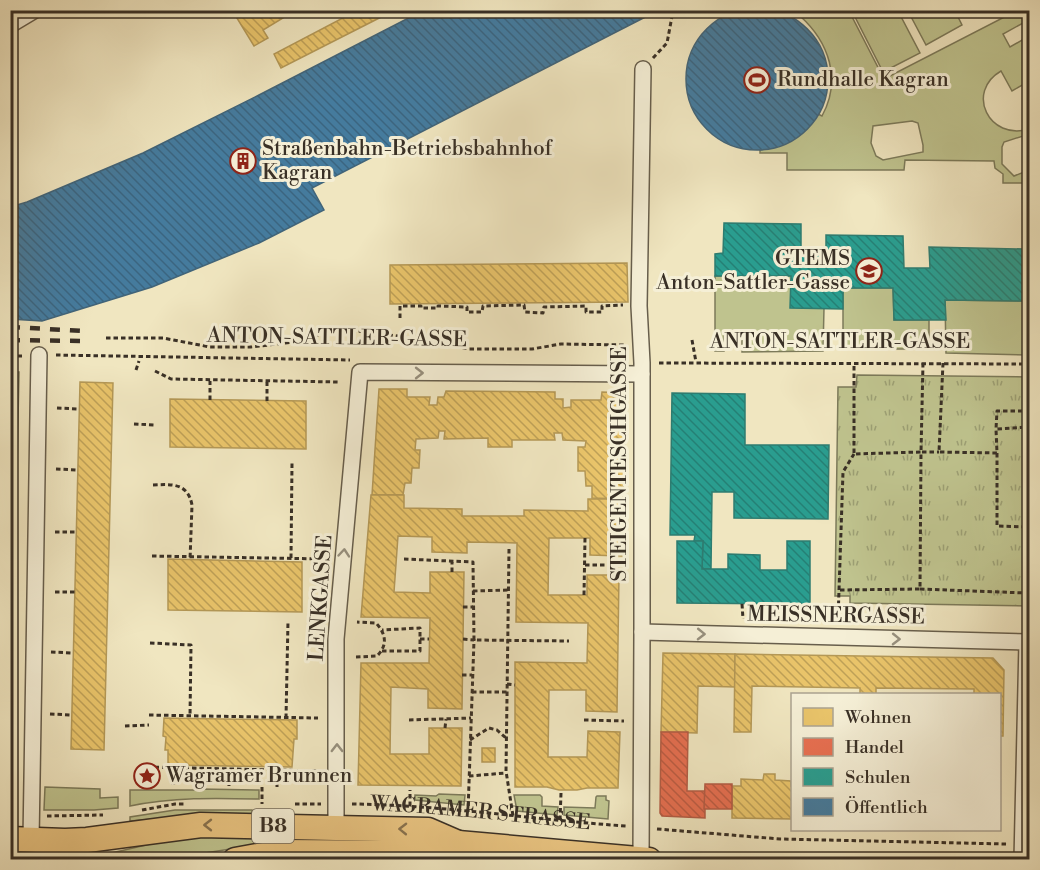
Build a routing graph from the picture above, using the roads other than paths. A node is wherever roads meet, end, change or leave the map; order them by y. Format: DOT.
graph roads {
  1 [pos="35,10"];
  2 [pos="10,25"];
  3 [pos="643,69"];
  4 [pos="44,355"];
  5 [pos="357,366"];
  6 [pos="646,369"];
  7 [pos="642,632"];
  8 [pos="1028,642"];
  9 [pos="336,827"];
  10 [pos="21,840"];
  11 [pos="458,843"];
  12 [pos="1022,852"];
  13 [pos="641,859"];
  14 [pos="235,860"];
  15 [pos="649,860"];
  1 -- 2 [label="street"];
  3 -- 6 [label="street, STEIGENTESCHGASSE"];
  4 -- 10 [label="street"];
  5 -- 6 [label="street, ANTON-SATTLER-GASSE, one-way"];
  9 -- 5 [label="street, LENKGASSE, one-way"];
  6 -- 7 [label="street, STEIGENTESCHGASSE"];
  7 -- 8 [label="street, MEISSNERGASSE, one-way"];
  7 -- 13 [label="street, STEIGENTESCHGASSE"];
  8 -- 12 [label="street"];
  9 -- 10 [label="main road, WAGRAMER STRASSE / B8, one-way"];
  11 -- 9 [label="main road, WAGRAMER STRASSE / B8, one-way"];
  11 -- 13 [label="main road, WAGRAMER STRASSE / B8"];
  11 -- 14 [label="main road, WAGRAMER STRASSE / B8"];
  13 -- 15 [label="main road, WAGRAMER STRASSE / B8"];
}
